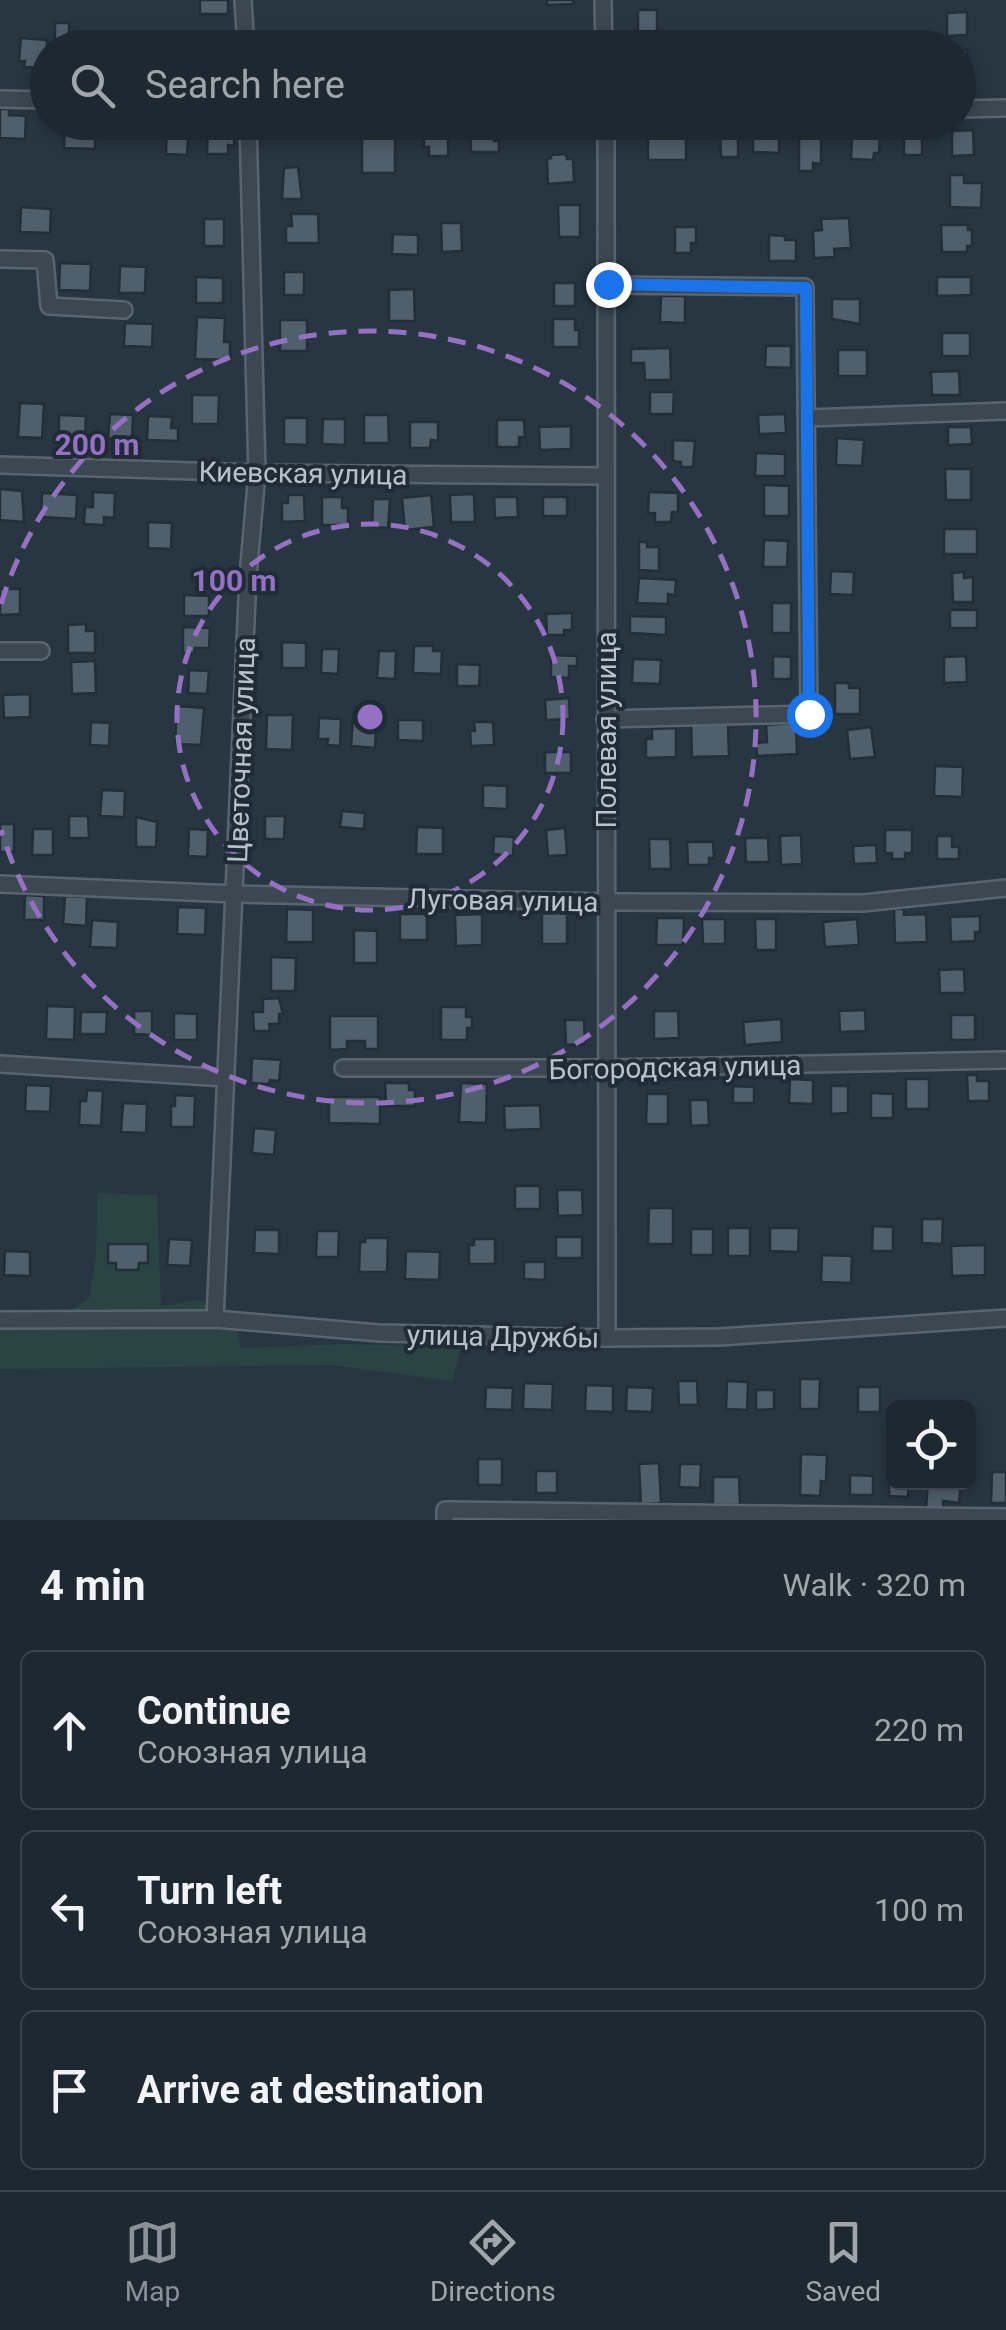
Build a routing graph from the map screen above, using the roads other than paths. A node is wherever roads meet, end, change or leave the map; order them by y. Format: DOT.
graph roads {
  1 [pos="243,0"];
  2 [pos="603,0"];
  3 [pos="245,30"];
  4 [pos="604,30"];
  5 [pos="0,99"];
  6 [pos="30,100"];
  7 [pos="1006,108"];
  8 [pos="976,109"];
  9 [pos="248,140"];
  10 [pos="606,140"];
  11 [pos="0,258"];
  12 [pos="608,284"];
  13 [pos="124,310"];
  14 [pos="1006,411"];
  15 [pos="806,418"];
  16 [pos="0,465"];
  17 [pos="257,474"];
  18 [pos="606,476"];
  19 [pos="0,651"];
  20 [pos="41,651"];
  21 [pos="605,719"];
  22 [pos="0,884"];
  23 [pos="1006,888"];
  24 [pos="234,894"];
  25 [pos="606,902"];
  26 [pos="1006,1060"];
  27 [pos="0,1064"];
  28 [pos="343,1068"];
  29 [pos="609,1068"];
  30 [pos="226,1078"];
  31 [pos="1006,1318"];
  32 [pos="0,1320"];
  33 [pos="214,1320"];
  34 [pos="607,1338"];
  35 [pos="445,1515"];
  36 [pos="683,1517"];
  37 [pos="1006,1517"];
  1 -- 3 [label="street"];
  2 -- 4 [label="street"];
  5 -- 6 [label="street"];
  7 -- 8 [label="street"];
  9 -- 17 [label="street, Цветочная улица"];
  10 -- 12 [label="street, Полевая улица"];
  11 -- 13 [label="street"];
  12 -- 15 [label="street"];
  12 -- 18 [label="street, Полевая улица"];
  14 -- 15 [label="street"];
  15 -- 21 [label="street"];
  16 -- 17 [label="street, Киевская улица"];
  17 -- 18 [label="street, Киевская улица"];
  17 -- 24 [label="street, Цветочная улица"];
  18 -- 21 [label="street, Полевая улица"];
  19 -- 20 [label="street"];
  21 -- 25 [label="street, Полевая улица"];
  22 -- 24 [label="street, Луговая улица"];
  23 -- 25 [label="street, Луговая улица"];
  24 -- 25 [label="street, Луговая улица"];
  24 -- 30 [label="street, Цветочная улица"];
  25 -- 29 [label="street, Полевая улица"];
  26 -- 29 [label="street, Богородская улица"];
  27 -- 30 [label="street"];
  28 -- 29 [label="street, Богородская улица"];
  29 -- 34 [label="street, Полевая улица"];
  30 -- 33 [label="street, Цветочная улица"];
  31 -- 34 [label="street, улица Дружбы"];
  32 -- 33 [label="street, улица Дружбы"];
  33 -- 34 [label="street, улица Дружбы"];
  35 -- 36 [label="street"];
  36 -- 37 [label="street"];
}
